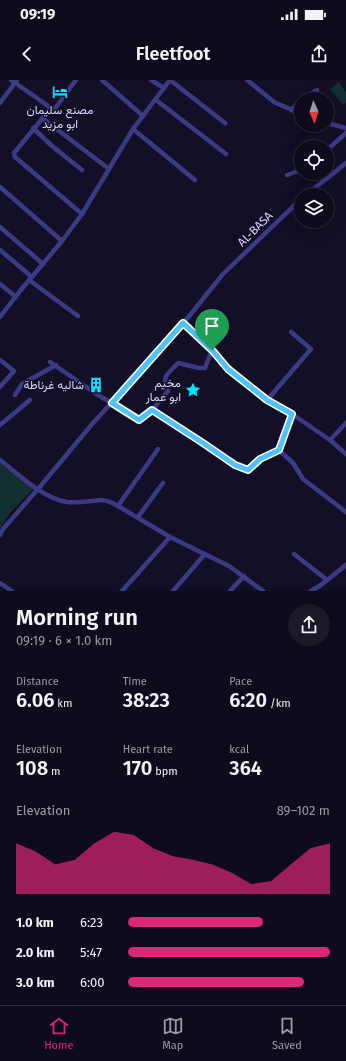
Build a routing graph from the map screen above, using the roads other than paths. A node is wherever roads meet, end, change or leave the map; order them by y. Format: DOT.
graph roads {
  1 [pos="76,80"];
  2 [pos="102,80"];
  3 [pos="151,80"];
  4 [pos="170,80"];
  5 [pos="247,80"];
  6 [pos="14,81"];
  7 [pos="164,88"];
  8 [pos="317,90"];
  9 [pos="314,92"];
  10 [pos="156,100"];
  11 [pos="0,103"];
  12 [pos="294,107"];
  13 [pos="50,108"];
  14 [pos="291,110"];
  15 [pos="294,111"];
  16 [pos="143,116"];
  17 [pos="42,118"];
  18 [pos="225,123"];
  19 [pos="334,125"];
  20 [pos="33,128"];
  21 [pos="346,128"];
  22 [pos="133,129"];
  23 [pos="346,133"];
  24 [pos="334,144"];
  25 [pos="226,154"];
  26 [pos="346,163"];
  27 [pos="109,169"];
  28 [pos="82,170"];
  29 [pos="294,173"];
  30 [pos="288,175"];
  31 [pos="195,180"];
  32 [pos="0,187"];
  33 [pos="315,188"];
  34 [pos="294,206"];
  35 [pos="82,214"];
  36 [pos="0,227"];
  37 [pos="62,241"];
  38 [pos="0,250"];
  39 [pos="43,264"];
  40 [pos="30,279"];
  41 [pos="0,284"];
  42 [pos="16,297"];
  43 [pos="78,316"];
  44 [pos="0,317"];
  45 [pos="183,323"];
  46 [pos="291,332"];
  47 [pos="212,350"];
  48 [pos="0,360"];
  49 [pos="50,362"];
  50 [pos="56,365"];
  51 [pos="0,387"];
  52 [pos="14,395"];
  53 [pos="30,400"];
  54 [pos="267,400"];
  55 [pos="112,403"];
  56 [pos="152,410"];
  57 [pos="292,414"];
  58 [pos="346,423"];
  59 [pos="0,425"];
  60 [pos="330,440"];
  61 [pos="158,449"];
  62 [pos="279,450"];
  63 [pos="346,454"];
  64 [pos="0,460"];
  65 [pos="163,483"];
  66 [pos="38,489"];
  67 [pos="118,506"];
  68 [pos="346,512"];
  69 [pos="138,517"];
  70 [pos="0,535"];
  71 [pos="170,537"];
  72 [pos="205,554"];
  73 [pos="294,554"];
  74 [pos="346,565"];
  75 [pos="244,576"];
  76 [pos="327,580"];
  77 [pos="0,583"];
  78 [pos="12,591"];
  79 [pos="122,591"];
  80 [pos="173,591"];
  81 [pos="230,591"];
  82 [pos="263,591"];
  83 [pos="311,591"];
  1 -- 13 [label="street"];
  2 -- 16 [label="street"];
  3 -- 7 [label="street"];
  4 -- 7 [label="street"];
  4 -- 18 [label="street"];
  5 -- 14 [label="street"];
  6 -- 11 [label="street"];
  6 -- 13 [label="street"];
  7 -- 10 [label="street"];
  8 -- 9 [label="street"];
  10 -- 16 [label="street"];
  10 -- 25 [label="street"];
  12 -- 14 [label="street"];
  13 -- 17 [label="street"];
  14 -- 15 [label="street"];
  16 -- 22 [label="street"];
  17 -- 20 [label="street"];
  17 -- 27 [label="street"];
  19 -- 21 [label="street"];
  20 -- 28 [label="street"];
  20 -- 35 [label="street"];
  22 -- 27 [label="street"];
  22 -- 31 [label="street"];
  23 -- 24 [label="street"];
  26 -- 33 [label="street"];
  27 -- 35 [label="street"];
  29 -- 30 [label="street"];
  32 -- 37 [label="street"];
  34 -- 45 [label="street, AL-BASA"];
  35 -- 37 [label="street"];
  36 -- 39 [label="street"];
  37 -- 39 [label="street"];
  38 -- 40 [label="street"];
  39 -- 40 [label="street"];
  40 -- 42 [label="street"];
  40 -- 43 [label="street"];
  41 -- 42 [label="street"];
  42 -- 44 [label="street"];
  45 -- 47 [label="street"];
  45 -- 55 [label="street, AL-BASA"];
  46 -- 54 [label="street"];
  47 -- 54 [label="street"];
  47 -- 56 [label="street"];
  48 -- 51 [label="street"];
  49 -- 50 [label="street"];
  50 -- 52 [label="street"];
  50 -- 55 [label="street"];
  53 -- 59 [label="street"];
  54 -- 57 [label="street"];
  55 -- 56 [label="street"];
  55 -- 66 [label="street, AL-BASA"];
  56 -- 62 [label="street"];
  57 -- 60 [label="street"];
  57 -- 62 [label="street"];
  58 -- 60 [label="street"];
  60 -- 63 [label="street"];
  61 -- 67 [label="street"];
  62 -- 68 [label="street"];
  64 -- 66 [label="street"];
  65 -- 69 [label="street"];
  66 -- 67 [label="street"];
  66 -- 70 [label="street, AL-BASA"];
  67 -- 69 [label="street"];
  69 -- 71 [label="street"];
  71 -- 72 [label="street"];
  71 -- 79 [label="street"];
  72 -- 75 [label="street"];
  72 -- 80 [label="street"];
  73 -- 76 [label="street"];
  74 -- 76 [label="street"];
  75 -- 81 [label="street"];
  75 -- 82 [label="street"];
  76 -- 83 [label="street"];
  77 -- 78 [label="street"];
}
